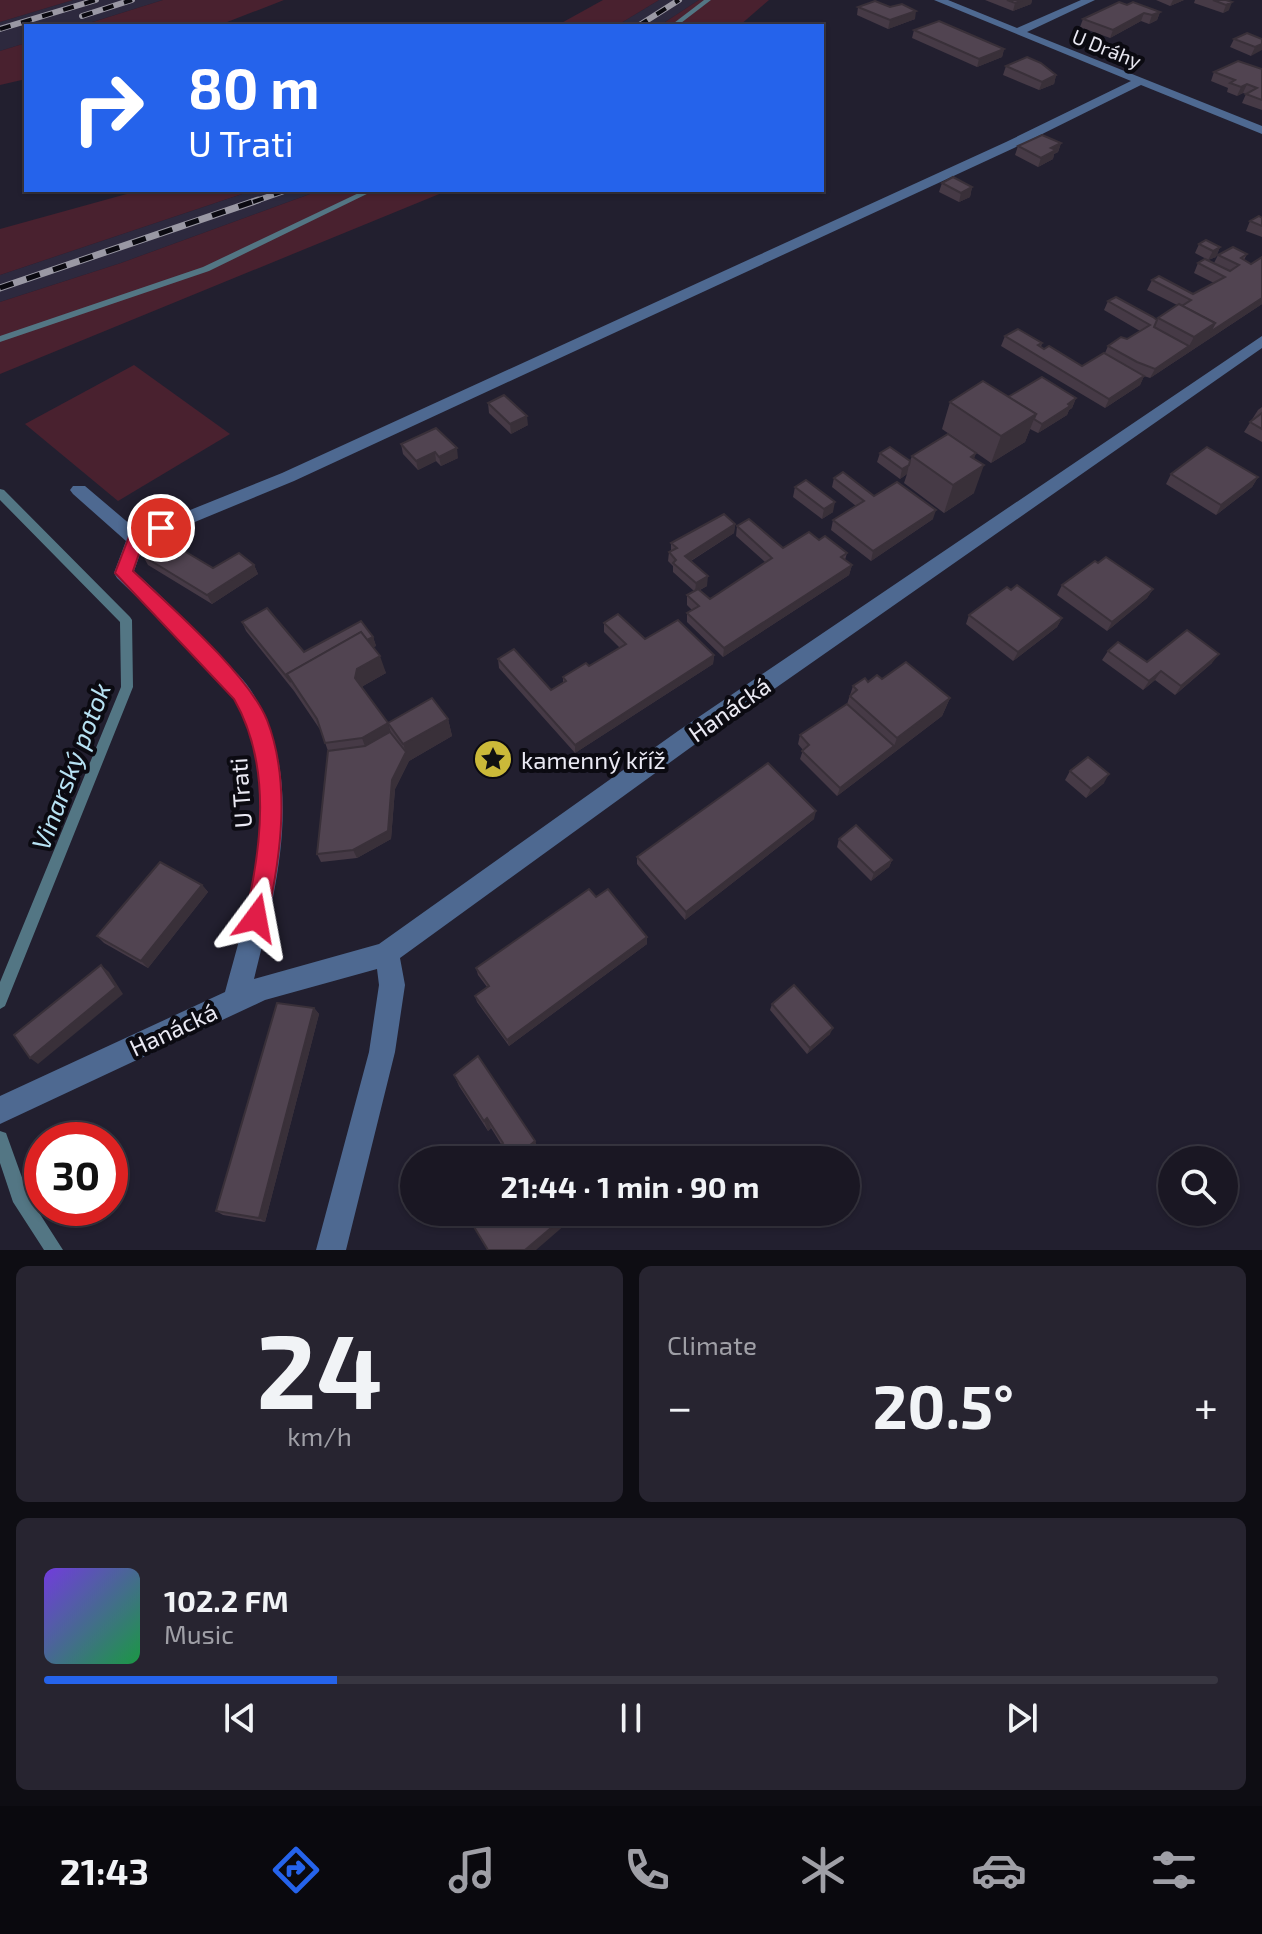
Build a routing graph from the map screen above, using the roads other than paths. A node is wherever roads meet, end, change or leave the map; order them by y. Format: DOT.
graph roads {
  1 [pos="939,0"];
  2 [pos="1090,0"];
  3 [pos="1019,31"];
  4 [pos="1140,81"];
  5 [pos="1262,130"];
  6 [pos="1262,341"];
  7 [pos="79,490"];
  8 [pos="136,539"];
  9 [pos="387,953"];
  10 [pos="236,999"];
  11 [pos="7,1107"];
  12 [pos="331,1250"];
  1 -- 3 [label="street, U Dráhy"];
  2 -- 3 [label="street"];
  3 -- 4 [label="street, U Dráhy"];
  4 -- 5 [label="street, U Dráhy"];
  4 -- 8 [label="street"];
  6 -- 9 [label="street, Hanácká"];
  7 -- 8 [label="street"];
  8 -- 10 [label="street, U Trati"];
  9 -- 10 [label="street, Hanácká"];
  9 -- 12 [label="street"];
  10 -- 11 [label="street, Hanácká"];
}
